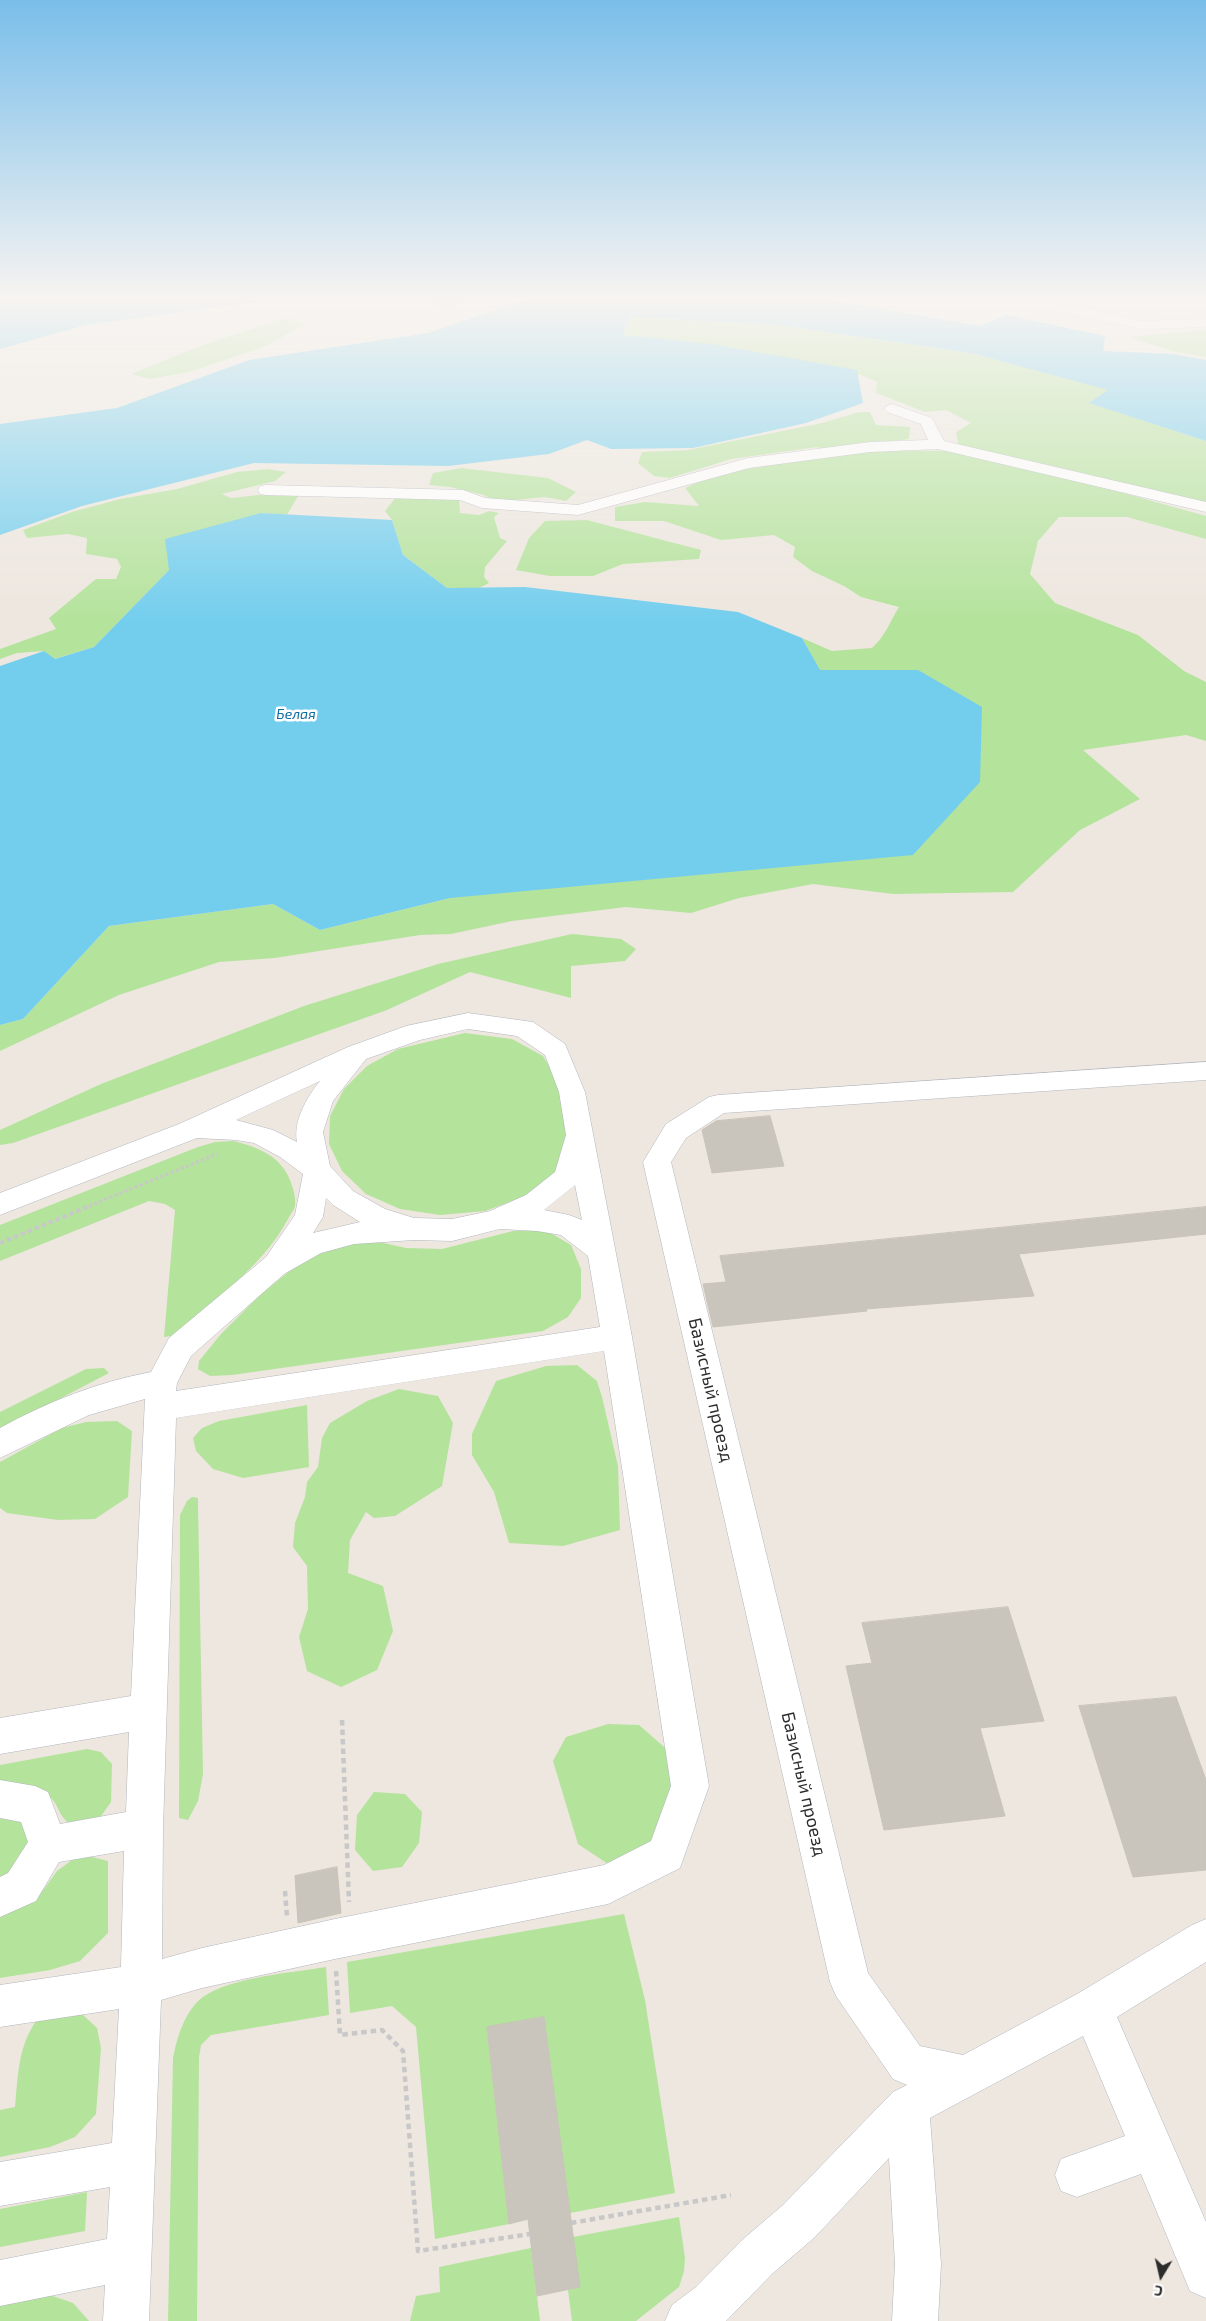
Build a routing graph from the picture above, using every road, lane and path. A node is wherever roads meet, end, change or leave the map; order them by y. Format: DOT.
graph roads {
  1 [pos="892,409"];
  2 [pos="938,444"];
  3 [pos="266,490"];
  4 [pos="1206,507"];
  5 [pos="357,1054"];
  6 [pos="1206,1071"];
  7 [pos="189,1131"];
  8 [pos="259,1134"];
  9 [pos="580,1135"];
  10 [pos="317,1170"];
  11 [pos="0,1204"];
  12 [pos="496,1220"];
  13 [pos="414,1229"];
  14 [pos="0,1243"];
  15 [pos="602,1251"];
  16 [pos="274,1266"];
  17 [pos="617,1337"];
  18 [pos="161,1395"];
  19 [pos="0,1444"];
  20 [pos="150,1711"];
  21 [pos="342,1720"];
  22 [pos="0,1736"];
  23 [pos="0,1798"];
  24 [pos="144,1828"];
  25 [pos="48,1845"];
  26 [pos="0,1897"];
  27 [pos="335,1939"];
  28 [pos="1206,1940"];
  29 [pos="141,1985"];
  30 [pos="0,2006"];
  31 [pos="1092,2009"];
  32 [pos="963,2076"];
  33 [pos="908,2107"];
  34 [pos="1152,2148"];
  35 [pos="133,2161"];
  36 [pos="1077,2175"];
  37 [pos="0,2184"];
  38 [pos="731,2194"];
  39 [pos="571,2223"];
  40 [pos="530,2234"];
  41 [pos="129,2258"];
  42 [pos="1206,2275"];
  43 [pos="0,2283"];
  44 [pos="126,2321"];
  45 [pos="688,2321"];
  46 [pos="915,2321"];
  1 -- 2 [label="street"];
  2 -- 3 [label="street"];
  2 -- 4 [label="street"];
  5 -- 7 [label="street"];
  5 -- 9 [label="street"];
  5 -- 10 [label="street"];
  6 -- 32 [label="street, Базисный проезд"];
  7 -- 8 [label="street"];
  7 -- 11 [label="street"];
  8 -- 10 [label="street"];
  8 -- 14 [label="path"];
  9 -- 12 [label="street"];
  9 -- 15 [label="street"];
  10 -- 13 [label="street"];
  10 -- 16 [label="street"];
  12 -- 13 [label="street"];
  12 -- 15 [label="street"];
  13 -- 16 [label="street"];
  15 -- 17 [label="street"];
  16 -- 18 [label="street"];
  17 -- 18 [label="street"];
  17 -- 27 [label="street"];
  18 -- 19 [label="street"];
  18 -- 20 [label="street"];
  20 -- 22 [label="street"];
  20 -- 24 [label="street"];
  21 -- 27 [label="path"];
  23 -- 25 [label="street"];
  24 -- 25 [label="street"];
  24 -- 29 [label="street"];
  25 -- 26 [label="street"];
  27 -- 29 [label="street"];
  27 -- 40 [label="path"];
  28 -- 31 [label="street"];
  29 -- 30 [label="street"];
  29 -- 35 [label="street"];
  31 -- 32 [label="street"];
  31 -- 34 [label="street"];
  32 -- 33 [label="street"];
  33 -- 45 [label="street"];
  33 -- 46 [label="street"];
  34 -- 36 [label="street"];
  34 -- 42 [label="street"];
  35 -- 37 [label="street"];
  35 -- 41 [label="street"];
  38 -- 39 [label="path"];
  41 -- 43 [label="street"];
  41 -- 44 [label="street"];
}
